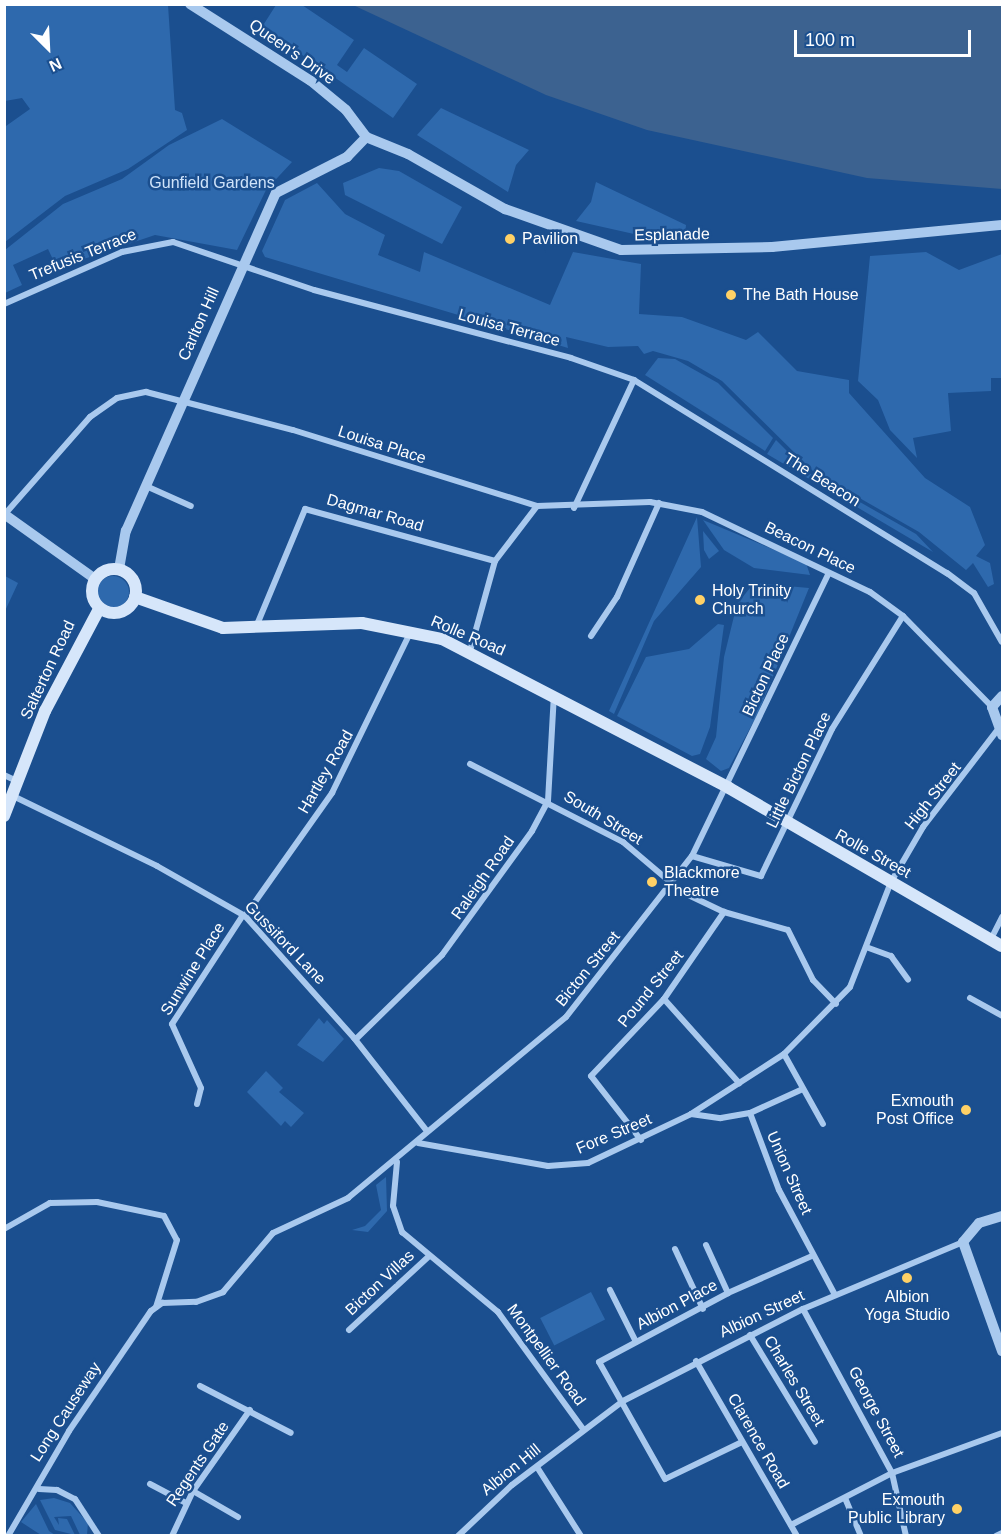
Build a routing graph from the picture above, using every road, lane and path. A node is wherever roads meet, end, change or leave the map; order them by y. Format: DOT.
graph roads {
  1 [pos="190,4"];
  2 [pos="366,137"];
  3 [pos="1002,225"];
  4 [pos="242,264"];
  5 [pos="4,304"];
  6 [pos="633,380"];
  7 [pos="183,401"];
  8 [pos="146,486"];
  9 [pos="659,503"];
  10 [pos="191,506"];
  11 [pos="537,506"];
  12 [pos="574,508"];
  13 [pos="4,514"];
  14 [pos="495,561"];
  15 [pos="118,569"];
  16 [pos="829,573"];
  17 [pos="95,579"];
  18 [pos="135,597"];
  19 [pos="99,609"];
  20 [pos="903,616"];
  21 [pos="255,629"];
  22 [pos="412,631"];
  23 [pos="591,636"];
  24 [pos="1002,642"];
  25 [pos="470,651"];
  26 [pos="554,694"];
  27 [pos="1002,696"];
  28 [pos="992,707"];
  29 [pos="1000,732"];
  30 [pos="470,764"];
  31 [pos="4,775"];
  32 [pos="20,782"];
  33 [pos="729,788"];
  34 [pos="13,796"];
  35 [pos="548,801"];
  36 [pos="4,816"];
  37 [pos="788,824"];
  38 [pos="692,856"];
  39 [pos="891,882"];
  40 [pos="672,884"];
  41 [pos="724,912"];
  42 [pos="244,916"];
  43 [pos="1002,917"];
  44 [pos="991,939"];
  45 [pos="1002,946"];
  46 [pos="866,947"];
  47 [pos="908,979"];
  48 [pos="970,998"];
  49 [pos="664,999"];
  50 [pos="836,1004"];
  51 [pos="1002,1016"];
  52 [pos="356,1040"];
  53 [pos="784,1054"];
  54 [pos="739,1083"];
  55 [pos="803,1089"];
  56 [pos="197,1104"];
  57 [pos="750,1113"];
  58 [pos="691,1114"];
  59 [pos="823,1124"];
  60 [pos="427,1131"];
  61 [pos="641,1140"];
  62 [pos="418,1143"];
  63 [pos="397,1162"];
  64 [pos="1002,1216"];
  65 [pos="4,1229"];
  66 [pos="963,1242"];
  67 [pos="706,1245"];
  68 [pos="675,1249"];
  69 [pos="812,1256"];
  70 [pos="428,1257"];
  71 [pos="610,1290"];
  72 [pos="728,1293"];
  73 [pos="835,1295"];
  74 [pos="156,1306"];
  75 [pos="703,1309"];
  76 [pos="803,1309"];
  77 [pos="349,1330"];
  78 [pos="750,1335"];
  79 [pos="636,1342"];
  80 [pos="1002,1351"];
  81 [pos="696,1360"];
  82 [pos="200,1386"];
  83 [pos="623,1401"];
  84 [pos="250,1410"];
  85 [pos="583,1429"];
  86 [pos="291,1433"];
  87 [pos="1002,1433"];
  88 [pos="742,1442"];
  89 [pos="815,1442"];
  90 [pos="537,1467"];
  91 [pos="892,1473"];
  92 [pos="150,1484"];
  93 [pos="39,1489"];
  94 [pos="193,1491"];
  95 [pos="845,1498"];
  96 [pos="186,1503"];
  97 [pos="238,1517"];
  98 [pos="791,1525"];
  99 [pos="1002,1533"];
  100 [pos="8,1536"];
  101 [pos="99,1536"];
  102 [pos="172,1536"];
  103 [pos="458,1536"];
  104 [pos="580,1536"];
  105 [pos="797,1536"];
  106 [pos="861,1536"];
  107 [pos="906,1536"];
  108 [pos="996,1536"];
  1 -- 2 [label="street, Queen's Drive"];
  2 -- 3 [label="street, Esplanade"];
  2 -- 4 [label="street, Carlton Hill"];
  4 -- 5 [label="street, Trefusis Terrace"];
  4 -- 6 [label="street, Louisa Terrace"];
  4 -- 7 [label="street, Carlton Hill"];
  6 -- 12 [label="street"];
  6 -- 24 [label="street, The Beacon"];
  7 -- 8 [label="street, Carlton Hill"];
  7 -- 11 [label="street, Louisa Place"];
  7 -- 13 [label="street, Louisa Place"];
  8 -- 10 [label="street"];
  8 -- 15 [label="street, Carlton Hill"];
  9 -- 12 [label="street, Beacon Place"];
  9 -- 16 [label="street, Beacon Place"];
  9 -- 23 [label="street"];
  11 -- 12 [label="street, Louisa Place"];
  11 -- 14 [label="street"];
  13 -- 17 [label="street"];
  14 -- 21 [label="street, Dagmar Road"];
  14 -- 25 [label="street"];
  15 -- 17 [label="main road"];
  15 -- 18 [label="main road"];
  16 -- 20 [label="street, Beacon Place"];
  16 -- 33 [label="street, Bicton Place"];
  17 -- 19 [label="main road"];
  18 -- 19 [label="main road"];
  18 -- 21 [label="main road, Rolle Road"];
  19 -- 32 [label="main road, Salterton Road"];
  20 -- 28 [label="street, Beacon Place"];
  20 -- 37 [label="street, Little Bicton Place"];
  21 -- 22 [label="main road, Rolle Road"];
  22 -- 25 [label="main road, Rolle Road"];
  22 -- 42 [label="street, Hartley Road"];
  25 -- 26 [label="main road, Rolle Road"];
  26 -- 33 [label="main road, Rolle Road"];
  26 -- 35 [label="street, Raleigh Road"];
  27 -- 28 [label="street"];
  28 -- 29 [label="street"];
  29 -- 39 [label="street, High Street"];
  30 -- 35 [label="street, South Street"];
  31 -- 32 [label="street"];
  32 -- 34 [label="main road, Salterton Road"];
  33 -- 37 [label="main road, Rolle Street"];
  33 -- 38 [label="street, Bicton Street"];
  34 -- 36 [label="main road, Salterton Road"];
  34 -- 42 [label="street, Gussiford Lane"];
  35 -- 40 [label="street, South Street"];
  35 -- 52 [label="street, Raleigh Road"];
  37 -- 38 [label="street, Little Bicton Place"];
  37 -- 39 [label="main road, Rolle Street"];
  38 -- 40 [label="street, Bicton Street"];
  39 -- 44 [label="main road, Rolle Street"];
  39 -- 46 [label="street, High Street"];
  40 -- 41 [label="street, South Street"];
  40 -- 60 [label="street, Bicton Street"];
  41 -- 49 [label="street, Pound Street"];
  41 -- 50 [label="street, South Street"];
  42 -- 52 [label="street, Gussiford Lane"];
  42 -- 56 [label="street, Sunwine Place"];
  43 -- 44 [label="street"];
  44 -- 45 [label="main road, Rolle Street"];
  46 -- 47 [label="street"];
  46 -- 50 [label="street, High Street"];
  48 -- 51 [label="street"];
  49 -- 54 [label="street"];
  49 -- 61 [label="street, Pound Street"];
  50 -- 53 [label="street, Fore Street"];
  52 -- 60 [label="street, Gussiford Lane"];
  53 -- 54 [label="street, Fore Street"];
  53 -- 55 [label="street"];
  54 -- 58 [label="street, Fore Street"];
  55 -- 57 [label="street"];
  55 -- 59 [label="street"];
  57 -- 58 [label="street"];
  57 -- 69 [label="street, Union Street"];
  58 -- 61 [label="street, Fore Street"];
  60 -- 62 [label="street, Bicton Street"];
  61 -- 62 [label="street, Fore Street"];
  62 -- 63 [label="street, Bicton Street"];
  63 -- 70 [label="street, Montpellier Road"];
  63 -- 74 [label="street, Bicton Street"];
  64 -- 66 [label="street"];
  65 -- 74 [label="street, Long Causeway"];
  66 -- 73 [label="street, Albion Street"];
  66 -- 80 [label="street"];
  67 -- 72 [label="street"];
  68 -- 75 [label="street"];
  69 -- 72 [label="street, Albion Place"];
  69 -- 73 [label="street, Union Street"];
  70 -- 77 [label="street, Bicton Villas"];
  70 -- 85 [label="street, Montpellier Road"];
  71 -- 79 [label="street"];
  72 -- 75 [label="street, Albion Place"];
  73 -- 76 [label="street, Albion Street"];
  74 -- 93 [label="street, Long Causeway"];
  75 -- 79 [label="street, Albion Place"];
  76 -- 78 [label="street, Albion Street"];
  76 -- 91 [label="street, George Street"];
  78 -- 81 [label="street, Albion Street"];
  78 -- 89 [label="street, Charles Street"];
  79 -- 83 [label="street, Albion Place"];
  81 -- 83 [label="street, Albion Street"];
  81 -- 88 [label="street, Clarence Road"];
  82 -- 84 [label="street"];
  83 -- 85 [label="street, Albion Street"];
  83 -- 88 [label="street"];
  84 -- 86 [label="street"];
  84 -- 94 [label="street, Regents Gate"];
  85 -- 90 [label="street, Albion Hill"];
  87 -- 91 [label="street"];
  88 -- 98 [label="street, Clarence Road"];
  90 -- 103 [label="street, Albion Hill"];
  90 -- 104 [label="street"];
  91 -- 95 [label="street"];
  91 -- 107 [label="street, George Street"];
  92 -- 96 [label="street"];
  93 -- 100 [label="street, Long Causeway"];
  93 -- 101 [label="street"];
  94 -- 96 [label="street, Regents Gate"];
  94 -- 97 [label="street"];
  95 -- 98 [label="street"];
  95 -- 106 [label="street"];
  96 -- 102 [label="street, Regents Gate"];
  98 -- 105 [label="street, Clarence Road"];
  99 -- 108 [label="street"];
}
